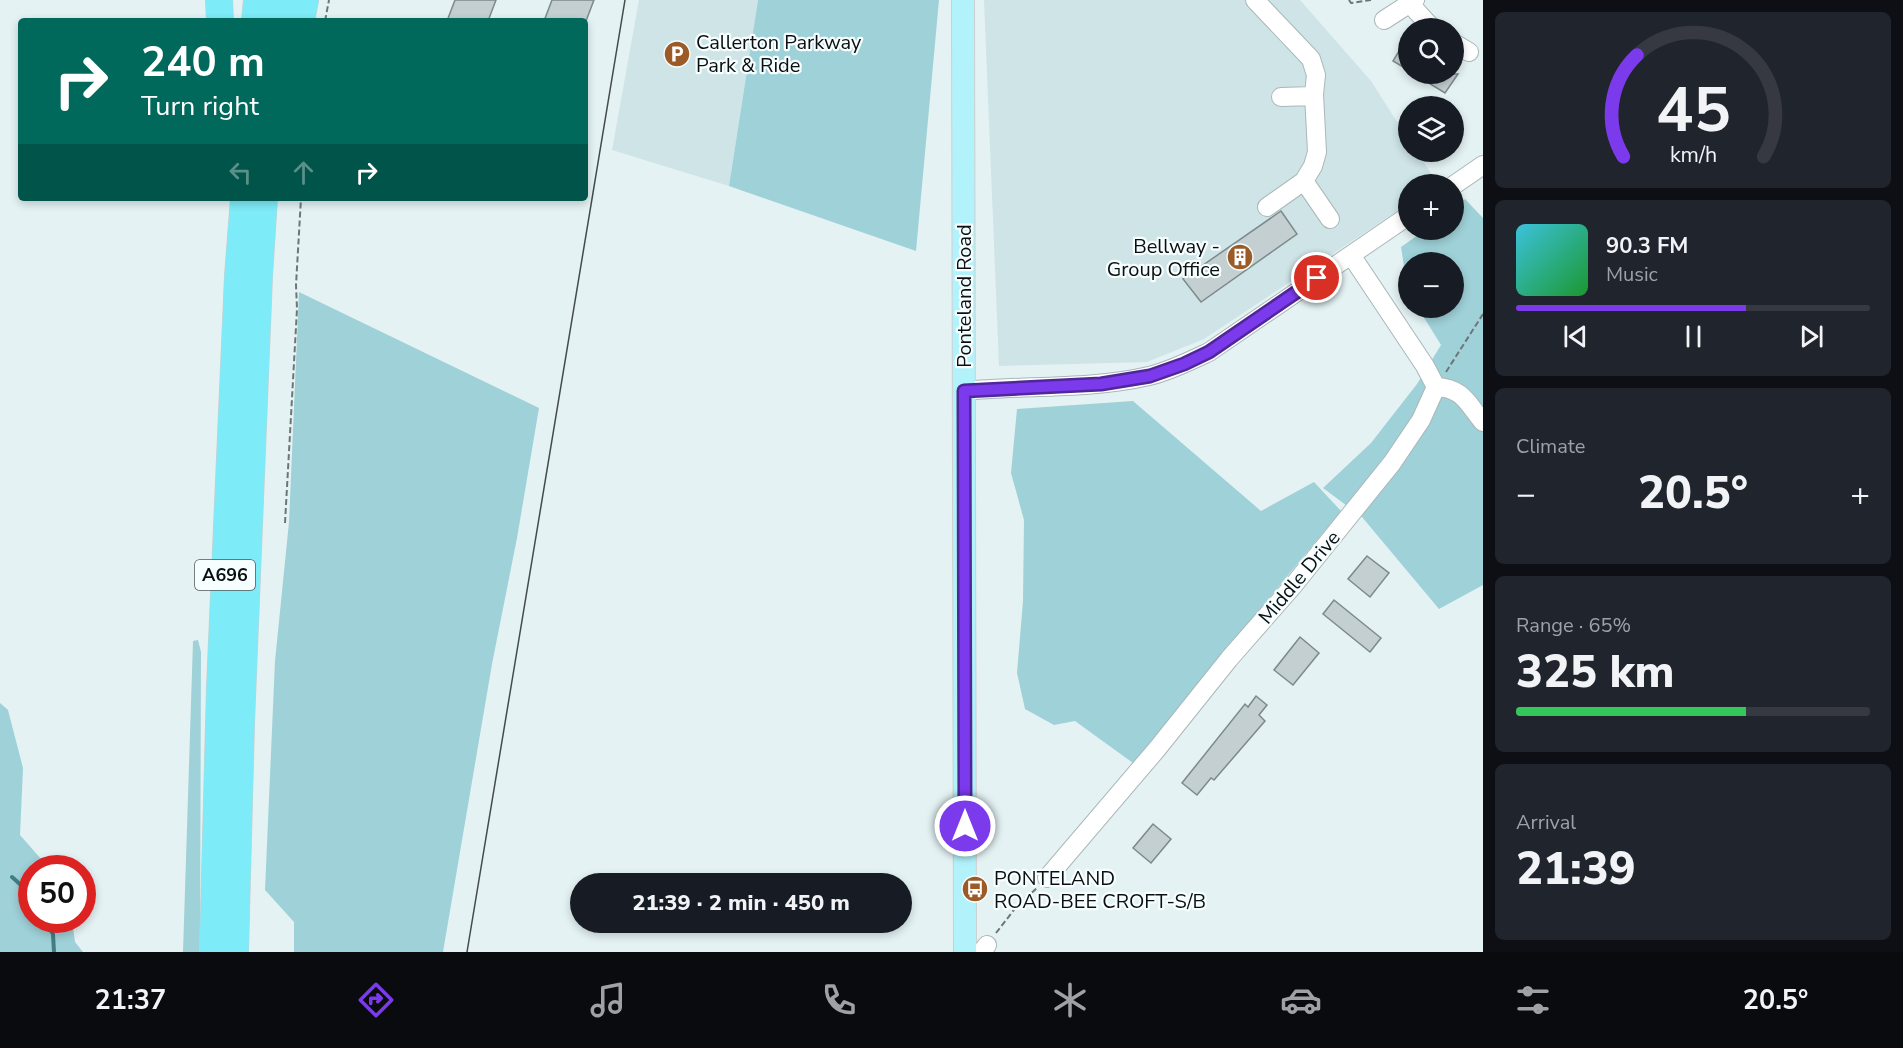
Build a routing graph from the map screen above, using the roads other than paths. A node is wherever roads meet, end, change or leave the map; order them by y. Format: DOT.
graph roads {
  1 [pos="219,0"];
  2 [pos="257,0"];
  3 [pos="278,0"];
  4 [pos="305,0"];
  5 [pos="963,0"];
  6 [pos="1255,0"];
  7 [pos="1413,2"];
  8 [pos="220,18"];
  9 [pos="255,18"];
  10 [pos="276,18"];
  11 [pos="302,18"];
  12 [pos="1425,18"];
  13 [pos="1383,20"];
  14 [pos="1464,49"];
  15 [pos="1470,52"];
  16 [pos="1314,96"];
  17 [pos="1281,97"];
  18 [pos="1483,165"];
  19 [pos="1464,178"];
  20 [pos="1304,181"];
  21 [pos="225,201"];
  22 [pos="244,201"];
  23 [pos="264,201"];
  24 [pos="278,201"];
  25 [pos="1267,207"];
  26 [pos="1330,219"];
  27 [pos="1398,223"];
  28 [pos="1351,255"];
  29 [pos="1436,387"];
  30 [pos="964,391"];
  31 [pos="1483,422"];
  32 [pos="252,445"];
  33 [pos="227,517"];
  34 [pos="1047,878"];
  35 [pos="213,952"];
  36 [pos="235,952"];
  37 [pos="965,952"];
  1 -- 8 [label="highway"];
  2 -- 9 [label="highway"];
  3 -- 10 [label="highway"];
  4 -- 11 [label="highway"];
  5 -- 30 [label="main road, Ponteland Road"];
  6 -- 16 [label="street"];
  7 -- 12 [label="street"];
  7 -- 13 [label="street"];
  14 -- 15 [label="street"];
  16 -- 17 [label="street"];
  16 -- 20 [label="street"];
  18 -- 19 [label="street"];
  20 -- 25 [label="street"];
  20 -- 26 [label="street"];
  21 -- 33 [label="highway"];
  22 -- 33 [label="highway, A696"];
  23 -- 32 [label="highway, A696"];
  24 -- 32 [label="highway"];
  27 -- 28 [label="street"];
  28 -- 29 [label="street"];
  28 -- 30 [label="street"];
  29 -- 31 [label="street"];
  29 -- 34 [label="street, Middle Drive"];
  30 -- 37 [label="main road, Ponteland Road"];
  32 -- 36 [label="highway, A696"];
  33 -- 35 [label="highway, A696"];
}
